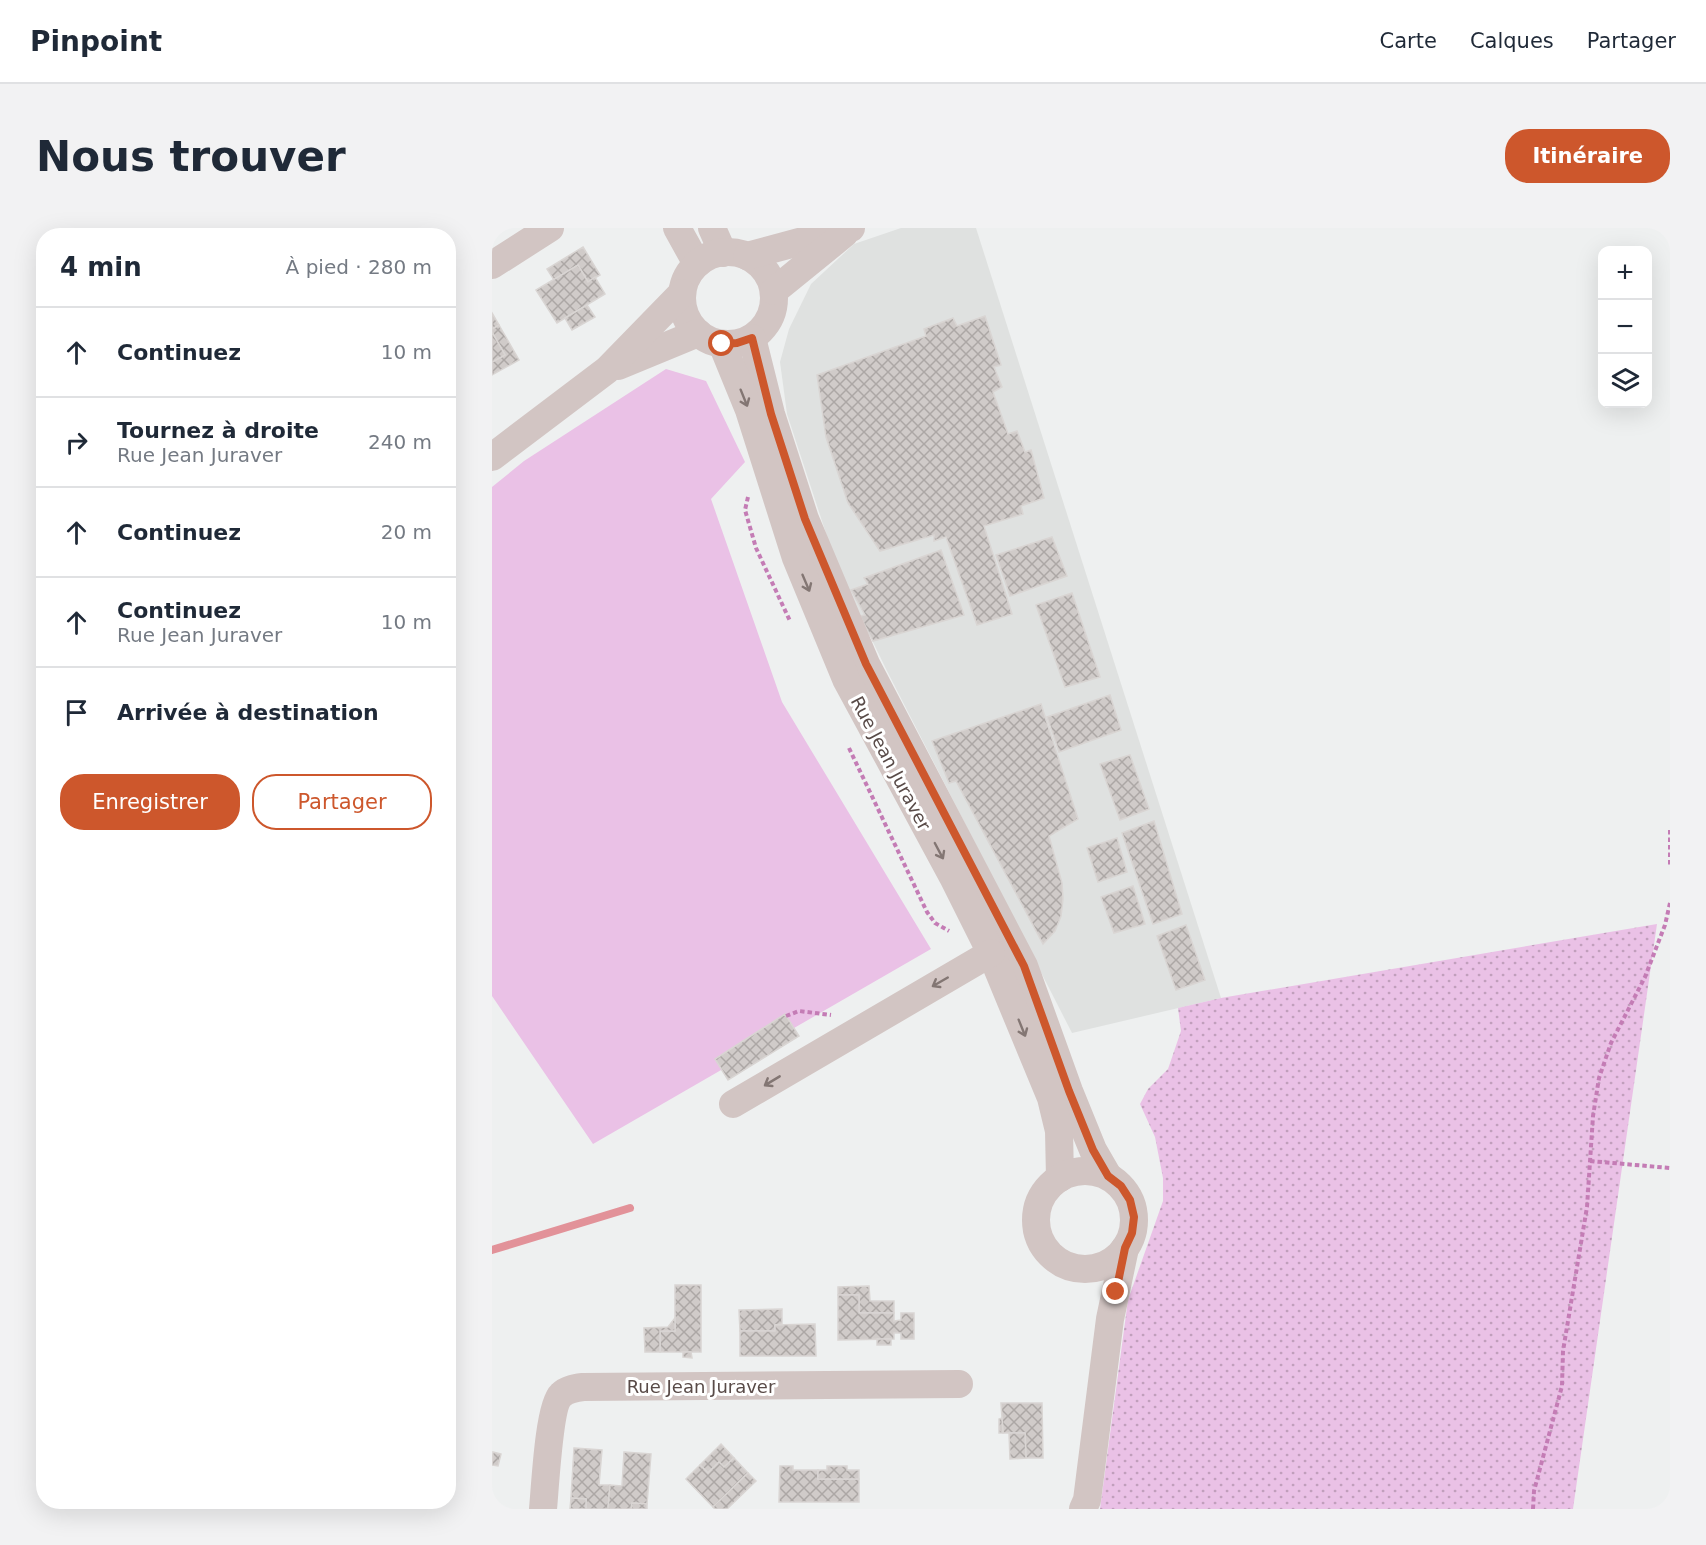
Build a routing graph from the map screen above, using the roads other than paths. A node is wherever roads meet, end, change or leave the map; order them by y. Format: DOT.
graph roads {
  1 [pos="550,228"];
  2 [pos="676,228"];
  3 [pos="852,228"];
  4 [pos="728,246"];
  5 [pos="697,264"];
  6 [pos="492,265"];
  7 [pos="774,291"];
  8 [pos="682,293"];
  9 [pos="752,338"];
  10 [pos="710,339"];
  11 [pos="607,370"];
  12 [pos="492,457"];
  13 [pos="991,953"];
  14 [pos="733,1104"];
  15 [pos="1108,1176"];
  16 [pos="1060,1178"];
  17 [pos="1125,1248"];
  18 [pos="1081,1268"];
  19 [pos="1110,1319"];
  20 [pos="958,1384"];
  21 [pos="543,1509"];
  22 [pos="1083,1509"];
  1 -- 6 [label="street"];
  2 -- 5 [label="street"];
  3 -- 4 [label="street"];
  3 -- 7 [label="street"];
  4 -- 5 [label="street"];
  4 -- 7 [label="street"];
  5 -- 8 [label="street"];
  7 -- 9 [label="street"];
  8 -- 10 [label="street"];
  8 -- 11 [label="street"];
  9 -- 10 [label="street"];
  9 -- 15 [label="street, Rue Jean Juraver"];
  10 -- 11 [label="street"];
  10 -- 13 [label="street, Rue Jean Juraver, one-way"];
  11 -- 12 [label="street"];
  13 -- 14 [label="street, one-way"];
  13 -- 16 [label="street, Rue Jean Juraver, one-way"];
  15 -- 16 [label="street"];
  15 -- 17 [label="street"];
  16 -- 18 [label="street"];
  17 -- 18 [label="street"];
  17 -- 19 [label="street"];
  18 -- 19 [label="street"];
  19 -- 22 [label="street"];
  20 -- 21 [label="street, Rue Jean Juraver"];
}
